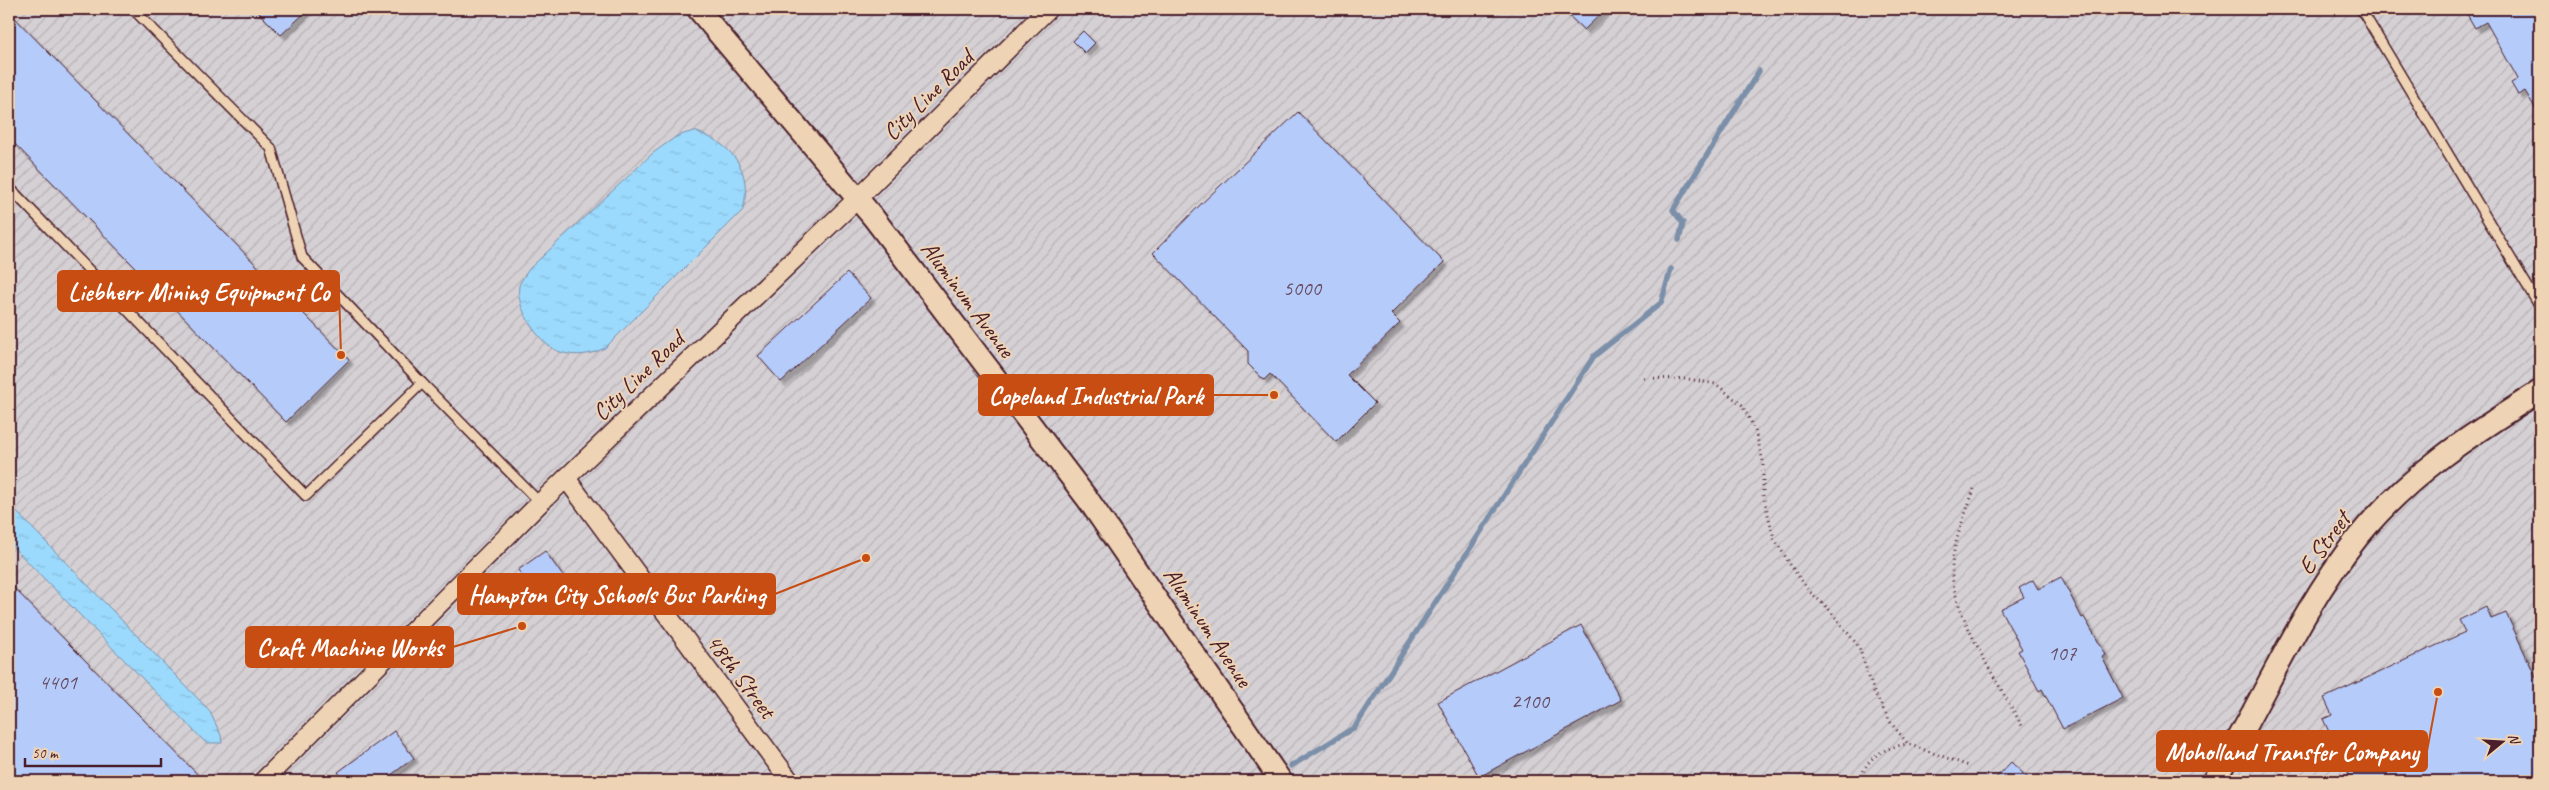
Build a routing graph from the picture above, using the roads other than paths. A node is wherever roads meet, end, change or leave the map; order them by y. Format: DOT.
graph roads {
  1 [pos="133,9"];
  2 [pos="698,9"];
  3 [pos="1048,9"];
  4 [pos="2361,9"];
  5 [pos="9,188"];
  6 [pos="858,198"];
  7 [pos="2540,307"];
  8 [pos="422,383"];
  9 [pos="2540,391"];
  10 [pos="566,478"];
  11 [pos="540,503"];
  12 [pos="263,781"];
  13 [pos="790,781"];
  14 [pos="1281,781"];
  15 [pos="2214,781"];
  1 -- 8 [label="lane"];
  2 -- 6 [label="street, Aluminum Avenue"];
  3 -- 6 [label="street, City Line Road"];
  4 -- 7 [label="lane"];
  5 -- 8 [label="lane"];
  6 -- 10 [label="street, City Line Road"];
  6 -- 14 [label="street, Aluminum Avenue"];
  8 -- 11 [label="lane"];
  9 -- 15 [label="street, E Street"];
  10 -- 11 [label="street, City Line Road"];
  10 -- 13 [label="street, 48th Street"];
  11 -- 12 [label="street, City Line Road"];
}
